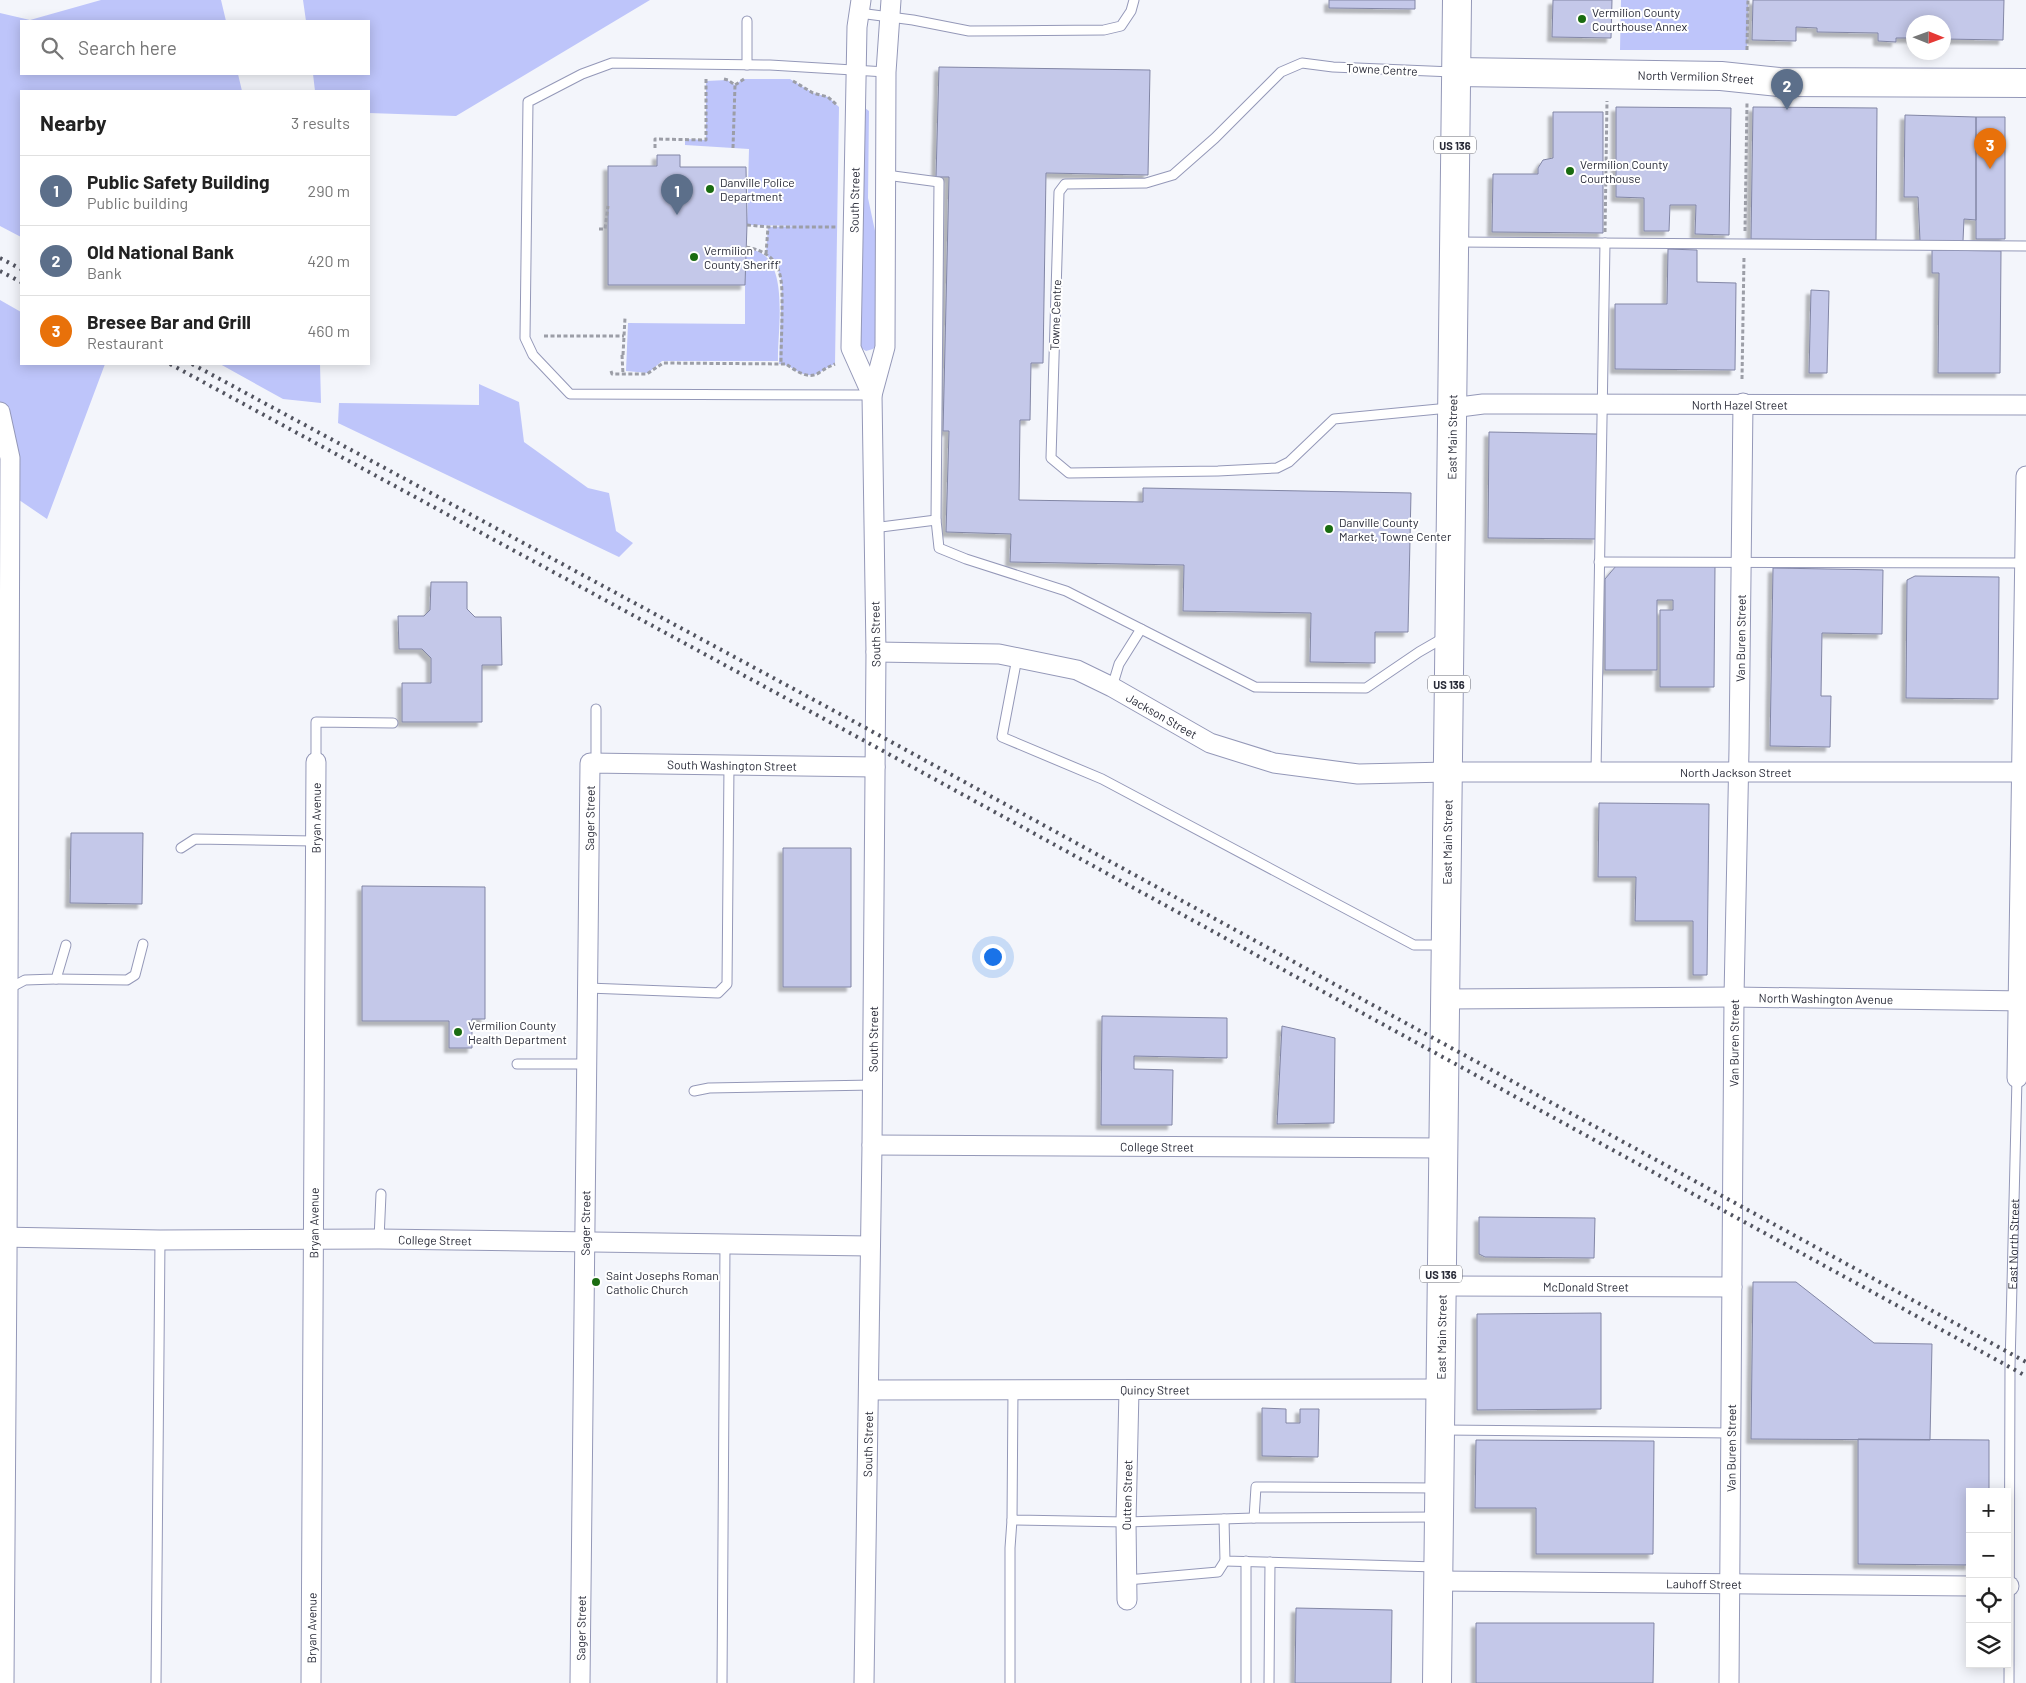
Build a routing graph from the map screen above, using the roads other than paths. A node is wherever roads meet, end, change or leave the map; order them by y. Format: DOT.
graph roads {
  1 [pos="1134,0"];
  2 [pos="1457,0"];
  3 [pos="860,7"];
  4 [pos="890,8"];
  5 [pos="747,21"];
  6 [pos="747,65"];
  7 [pos="856,70"];
  8 [pos="886,72"];
  9 [pos="1456,72"];
  10 [pos="2026,83"];
  11 [pos="886,174"];
  12 [pos="1454,242"];
  13 [pos="1604,243"];
  14 [pos="2026,246"];
  15 [pos="872,395"];
  16 [pos="1602,403"];
  17 [pos="1743,403"];
  18 [pos="2026,404"];
  19 [pos="1452,408"];
  20 [pos="0,412"];
  21 [pos="2026,476"];
  22 [pos="936,520"];
  23 [pos="873,528"];
  24 [pos="2026,542"];
  25 [pos="1599,562"];
  26 [pos="1741,562"];
  27 [pos="2026,562"];
  28 [pos="1142,629"];
  29 [pos="1449,634"];
  30 [pos="876,652"];
  31 [pos="1017,658"];
  32 [pos="1112,687"];
  33 [pos="596,709"];
  34 [pos="393,722"];
  35 [pos="2024,725"];
  36 [pos="5,755"];
  37 [pos="316,762"];
  38 [pos="593,763"];
  39 [pos="729,765"];
  40 [pos="875,767"];
  41 [pos="1448,772"];
  42 [pos="1596,772"];
  43 [pos="1739,772"];
  44 [pos="2022,772"];
  45 [pos="314,841"];
  46 [pos="181,848"];
  47 [pos="2023,884"];
  48 [pos="143,944"];
  49 [pos="66,945"];
  50 [pos="1446,945"];
  51 [pos="56,979"];
  52 [pos="588,988"];
  53 [pos="4,989"];
  54 [pos="1734,997"];
  55 [pos="1445,999"];
  56 [pos="2022,1001"];
  57 [pos="517,1064"];
  58 [pos="587,1064"];
  59 [pos="2017,1078"];
  60 [pos="873,1084"];
  61 [pos="694,1090"];
  62 [pos="872,1145"];
  63 [pos="1442,1148"];
  64 [pos="381,1194"];
  65 [pos="4,1238"];
  66 [pos="379,1239"];
  67 [pos="160,1240"];
  68 [pos="313,1240"];
  69 [pos="584,1242"];
  70 [pos="725,1244"];
  71 [pos="870,1246"];
  72 [pos="1441,1286"];
  73 [pos="1732,1287"];
  74 [pos="1441,1389"];
  75 [pos="869,1390"];
  76 [pos="1013,1390"];
  77 [pos="1129,1390"];
  78 [pos="1440,1430"];
  79 [pos="1730,1433"];
  80 [pos="1440,1488"];
  81 [pos="1439,1517"];
  82 [pos="1254,1518"];
  83 [pos="1224,1519"];
  84 [pos="1012,1520"];
  85 [pos="1126,1522"];
  86 [pos="1225,1561"];
  87 [pos="1246,1562"];
  88 [pos="1270,1562"];
  89 [pos="1438,1574"];
  90 [pos="2008,1578"];
  91 [pos="1127,1580"];
  92 [pos="1729,1585"];
  93 [pos="1966,1586"];
  94 [pos="1127,1600"];
  95 [pos="2008,1623"];
  96 [pos="4,1683"];
  97 [pos="156,1683"];
  98 [pos="311,1683"];
  99 [pos="580,1683"];
  100 [pos="722,1683"];
  101 [pos="864,1683"];
  102 [pos="1010,1683"];
  103 [pos="1246,1683"];
  104 [pos="1269,1683"];
  105 [pos="1437,1683"];
  106 [pos="1729,1683"];
  107 [pos="2009,1683"];
  1 -- 4 [label="lane"];
  2 -- 9 [label="main road, East Main Street / US 136"];
  3 -- 4 [label="lane"];
  3 -- 7 [label="street, South Street"];
  4 -- 8 [label="street, South Street"];
  5 -- 6 [label="lane"];
  6 -- 7 [label="lane"];
  6 -- 15 [label="lane"];
  7 -- 8 [label="lane"];
  7 -- 15 [label="street, South Street"];
  8 -- 11 [label="street, South Street"];
  9 -- 10 [label="main road, North Vermilion Street"];
  9 -- 12 [label="main road, East Main Street / US 136"];
  9 -- 19 [label="lane, Towne Centre"];
  11 -- 15 [label="street, South Street"];
  11 -- 22 [label="lane"];
  12 -- 13 [label="lane"];
  12 -- 19 [label="main road, East Main Street / US 136"];
  13 -- 14 [label="lane"];
  13 -- 16 [label="lane"];
  15 -- 23 [label="street, South Street"];
  16 -- 17 [label="street, North Hazel Street"];
  16 -- 19 [label="street, North Hazel Street"];
  16 -- 25 [label="lane"];
  17 -- 18 [label="street, North Hazel Street"];
  17 -- 26 [label="street, Van Buren Street"];
  19 -- 29 [label="main road, East Main Street / US 136"];
  20 -- 36 [label="street"];
  21 -- 24 [label="street, East North Street"];
  22 -- 23 [label="lane"];
  22 -- 28 [label="lane"];
  23 -- 30 [label="street, South Street"];
  24 -- 27 [label="street, East North Street"];
  25 -- 26 [label="lane"];
  25 -- 42 [label="lane"];
  26 -- 27 [label="lane"];
  26 -- 43 [label="street, Van Buren Street"];
  27 -- 35 [label="street, East North Street"];
  28 -- 29 [label="lane"];
  28 -- 32 [label="lane"];
  29 -- 41 [label="main road, East Main Street / US 136"];
  30 -- 31 [label="street, Jackson Street"];
  30 -- 40 [label="street, South Street"];
  31 -- 32 [label="street, Jackson Street"];
  31 -- 50 [label="lane"];
  32 -- 41 [label="street, Jackson Street"];
  33 -- 38 [label="lane"];
  34 -- 37 [label="lane"];
  35 -- 44 [label="street, East North Street"];
  36 -- 53 [label="street"];
  37 -- 45 [label="street, Bryan Avenue"];
  38 -- 39 [label="street, South Washington Street"];
  38 -- 52 [label="street, Sager Street"];
  39 -- 40 [label="street, South Washington Street"];
  39 -- 52 [label="lane"];
  40 -- 60 [label="street, South Street"];
  41 -- 42 [label="street, North Jackson Street"];
  41 -- 50 [label="main road, East Main Street / US 136"];
  42 -- 43 [label="street, North Jackson Street"];
  43 -- 44 [label="street, North Jackson Street"];
  43 -- 54 [label="street, Van Buren Street"];
  44 -- 47 [label="street, East North Street"];
  45 -- 46 [label="lane"];
  45 -- 68 [label="street, Bryan Avenue"];
  47 -- 56 [label="street, East North Street"];
  48 -- 51 [label="lane"];
  49 -- 51 [label="lane"];
  50 -- 55 [label="main road, East Main Street / US 136"];
  51 -- 53 [label="lane"];
  52 -- 58 [label="street, Sager Street"];
  53 -- 65 [label="street"];
  54 -- 55 [label="street, North Washington Avenue"];
  54 -- 56 [label="street, North Washington Avenue"];
  54 -- 73 [label="street, Van Buren Street"];
  55 -- 63 [label="main road, East Main Street / US 136"];
  56 -- 59 [label="street, East North Street"];
  57 -- 58 [label="lane"];
  58 -- 69 [label="street, Sager Street"];
  59 -- 90 [label="lane, East North Street"];
  60 -- 61 [label="lane"];
  60 -- 62 [label="street, South Street"];
  62 -- 63 [label="street, College Street"];
  62 -- 71 [label="street, South Street"];
  63 -- 72 [label="main road, East Main Street / US 136"];
  64 -- 66 [label="lane"];
  65 -- 67 [label="street, College Street"];
  65 -- 96 [label="street"];
  66 -- 68 [label="street, College Street"];
  66 -- 69 [label="street, College Street"];
  67 -- 68 [label="street, College Street"];
  67 -- 97 [label="lane"];
  68 -- 98 [label="street, Bryan Avenue"];
  69 -- 70 [label="street, College Street"];
  69 -- 99 [label="street, Sager Street"];
  70 -- 71 [label="street, College Street"];
  70 -- 100 [label="lane"];
  71 -- 75 [label="street, South Street"];
  72 -- 73 [label="street, McDonald Street"];
  72 -- 74 [label="main road, East Main Street / US 136"];
  73 -- 79 [label="street, Van Buren Street"];
  74 -- 77 [label="street, Quincy Street"];
  74 -- 78 [label="main road, East Main Street / US 136"];
  75 -- 76 [label="street, Quincy Street"];
  75 -- 101 [label="street, South Street"];
  76 -- 77 [label="street, Quincy Street"];
  76 -- 84 [label="lane"];
  77 -- 85 [label="street, Outten Street"];
  78 -- 79 [label="lane"];
  78 -- 80 [label="main road, East Main Street / US 136"];
  79 -- 92 [label="street, Van Buren Street"];
  80 -- 81 [label="main road, East Main Street / US 136"];
  80 -- 82 [label="lane"];
  81 -- 82 [label="lane"];
  81 -- 89 [label="main road, East Main Street / US 136"];
  82 -- 83 [label="lane"];
  83 -- 85 [label="lane"];
  83 -- 86 [label="lane"];
  84 -- 85 [label="lane"];
  84 -- 102 [label="lane"];
  85 -- 91 [label="street, Outten Street"];
  86 -- 87 [label="lane"];
  86 -- 91 [label="lane"];
  87 -- 88 [label="lane"];
  87 -- 103 [label="lane"];
  88 -- 89 [label="lane"];
  88 -- 104 [label="lane"];
  89 -- 92 [label="street, Lauhoff Street"];
  89 -- 105 [label="main road, East Main Street / US 136"];
  91 -- 94 [label="street, Outten Street"];
  92 -- 93 [label="street, Lauhoff Street"];
  92 -- 106 [label="street, Van Buren Street"];
  95 -- 107 [label="lane, East North Street"];
}
